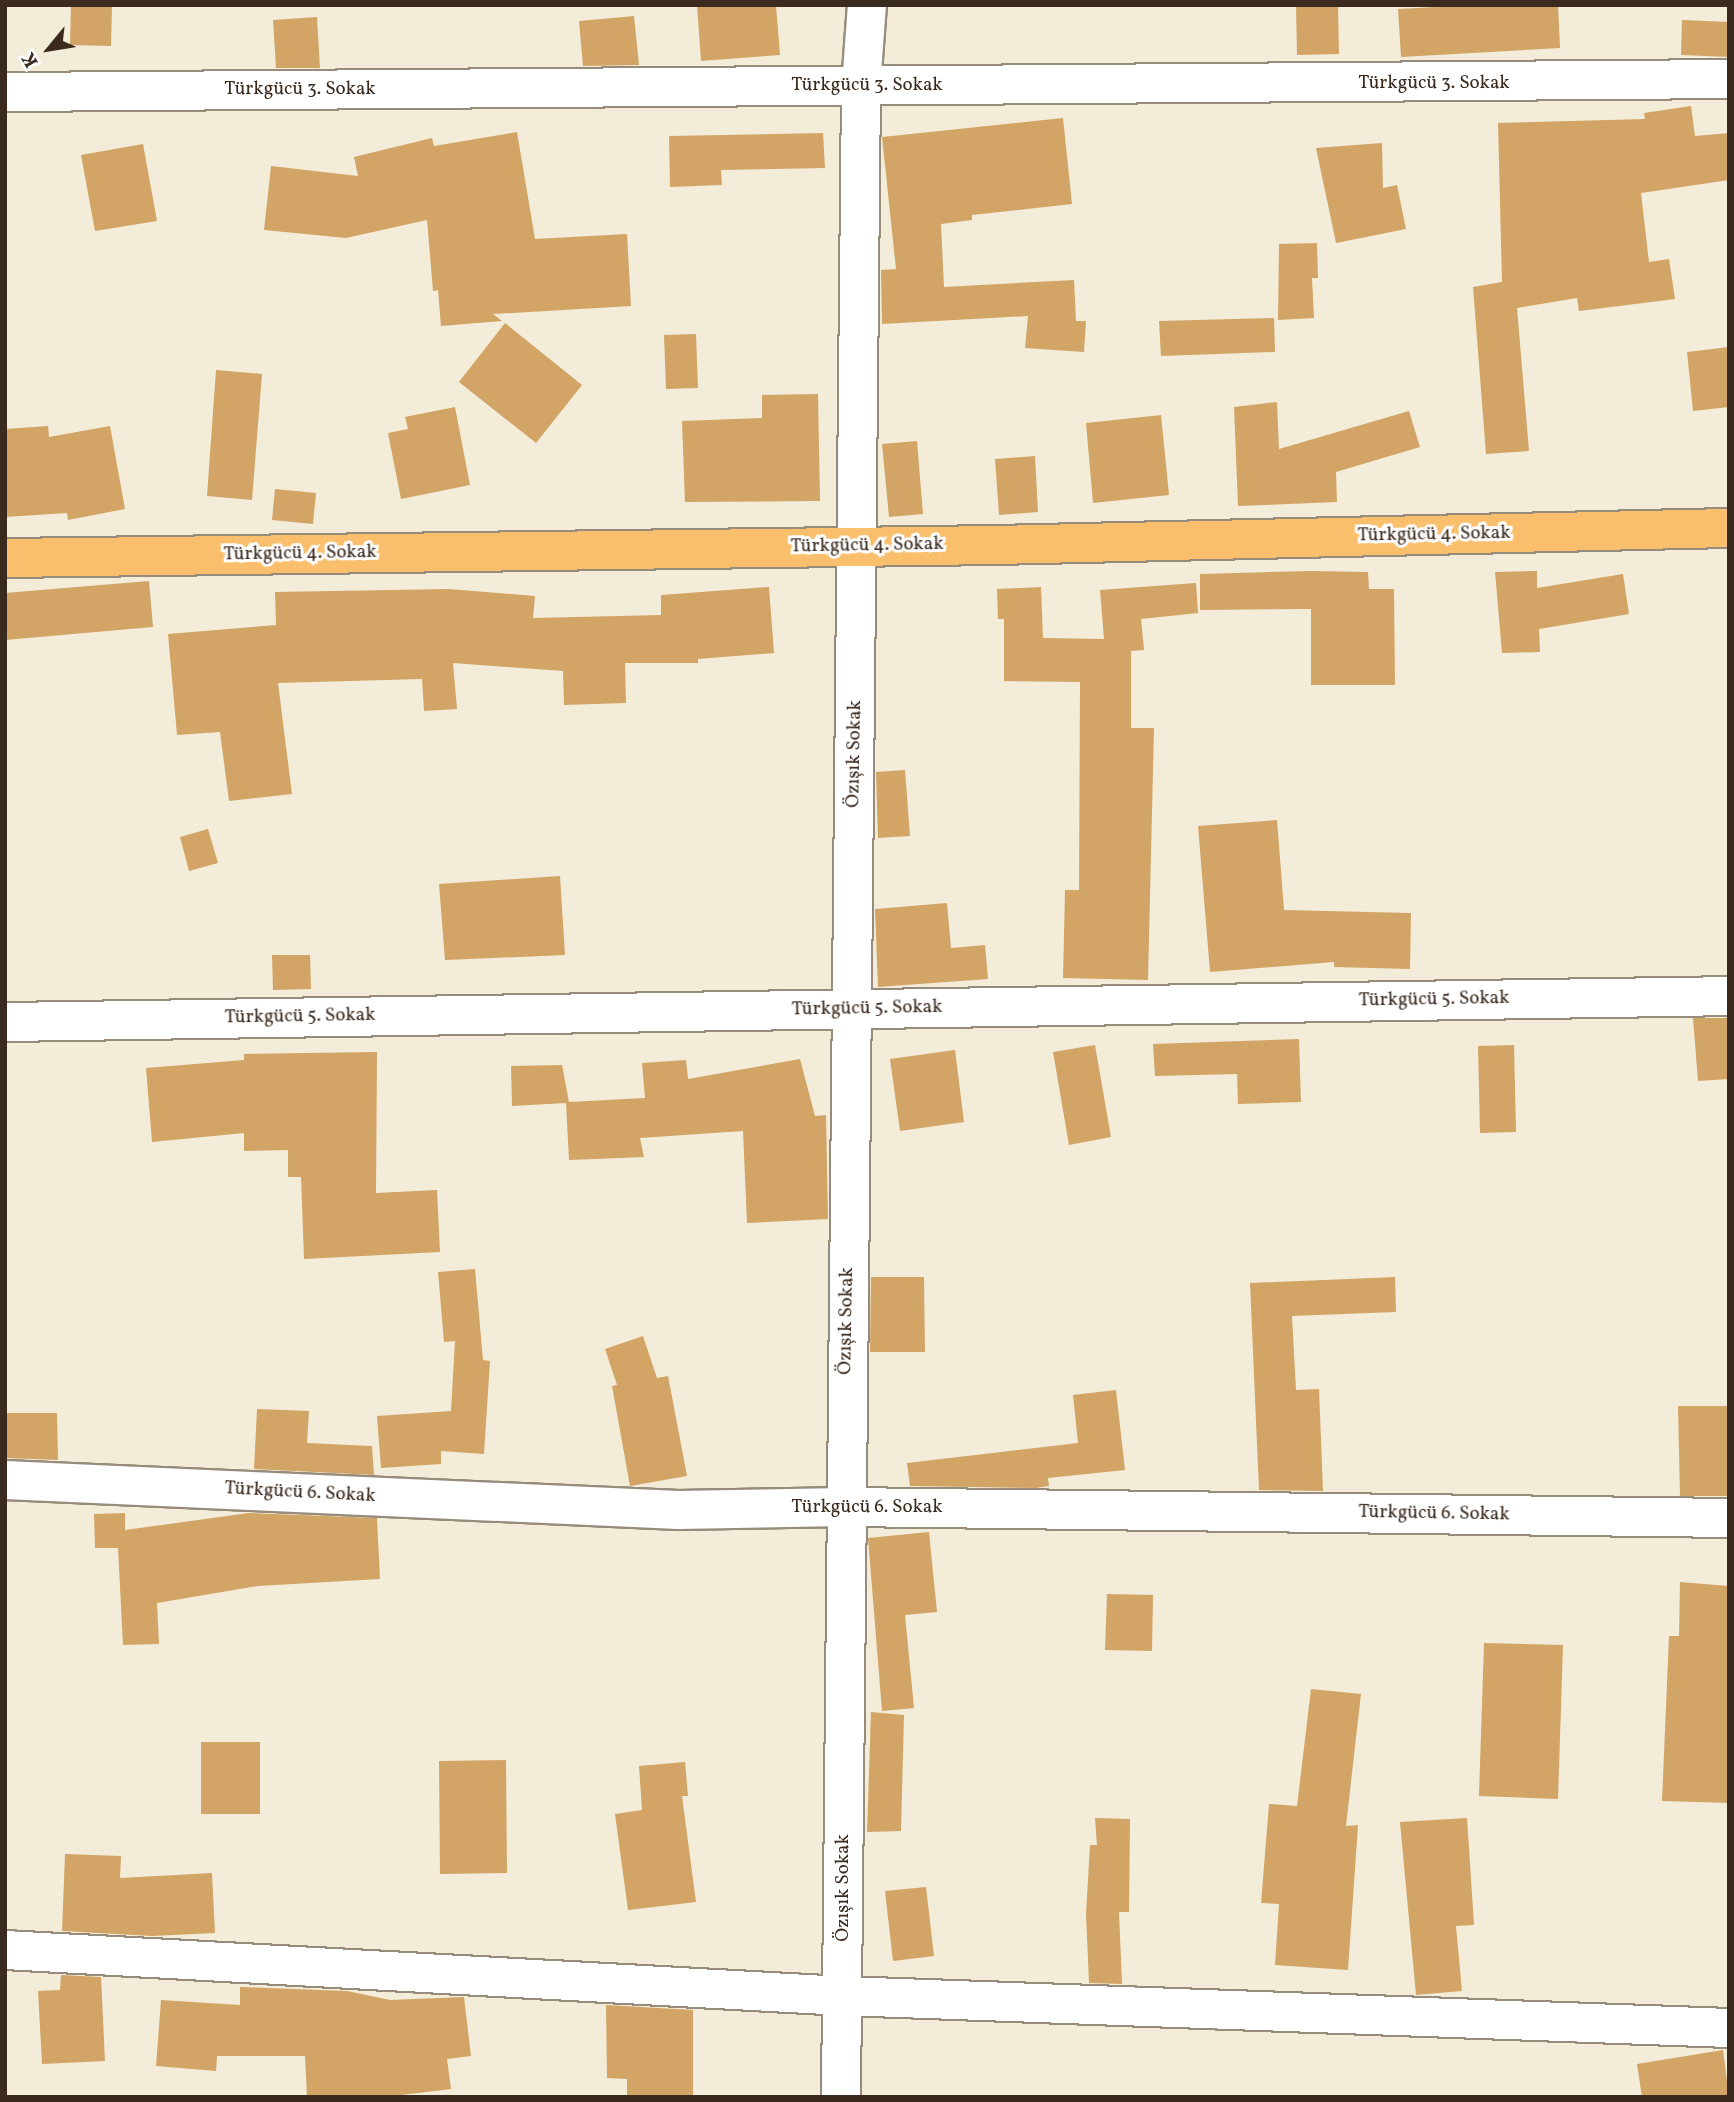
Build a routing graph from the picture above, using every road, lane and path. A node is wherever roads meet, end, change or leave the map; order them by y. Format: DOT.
graph roads {
  1 [pos="867,5"];
  2 [pos="1729,79"];
  3 [pos="861,86"];
  4 [pos="5,92"];
  5 [pos="1729,528"];
  6 [pos="858,546"];
  7 [pos="5,558"];
  8 [pos="1729,996"];
  9 [pos="851,1009"];
  10 [pos="5,1022"];
  11 [pos="5,1480"];
  12 [pos="845,1507"];
  13 [pos="1729,1518"];
  14 [pos="5,1950"];
  15 [pos="844,1996"];
  16 [pos="1729,2028"];
  17 [pos="841,2097"];
  1 -- 3 [label="street, Özışık Sokak"];
  2 -- 3 [label="street, Türkgücü 3. Sokak"];
  3 -- 4 [label="street, Türkgücü 3. Sokak"];
  3 -- 6 [label="street, Özışık Sokak"];
  5 -- 6 [label="main road, Türkgücü 4. Sokak"];
  6 -- 7 [label="main road, Türkgücü 4. Sokak"];
  6 -- 9 [label="street, Özışık Sokak"];
  8 -- 9 [label="street, Türkgücü 5. Sokak"];
  9 -- 10 [label="street, Türkgücü 5. Sokak"];
  9 -- 12 [label="street, Özışık Sokak"];
  11 -- 12 [label="street, Türkgücü 6. Sokak"];
  12 -- 13 [label="street, Türkgücü 6. Sokak"];
  12 -- 15 [label="street, Özışık Sokak"];
  14 -- 15 [label="street"];
  15 -- 16 [label="street"];
  15 -- 17 [label="street, Özışık Sokak"];
}
